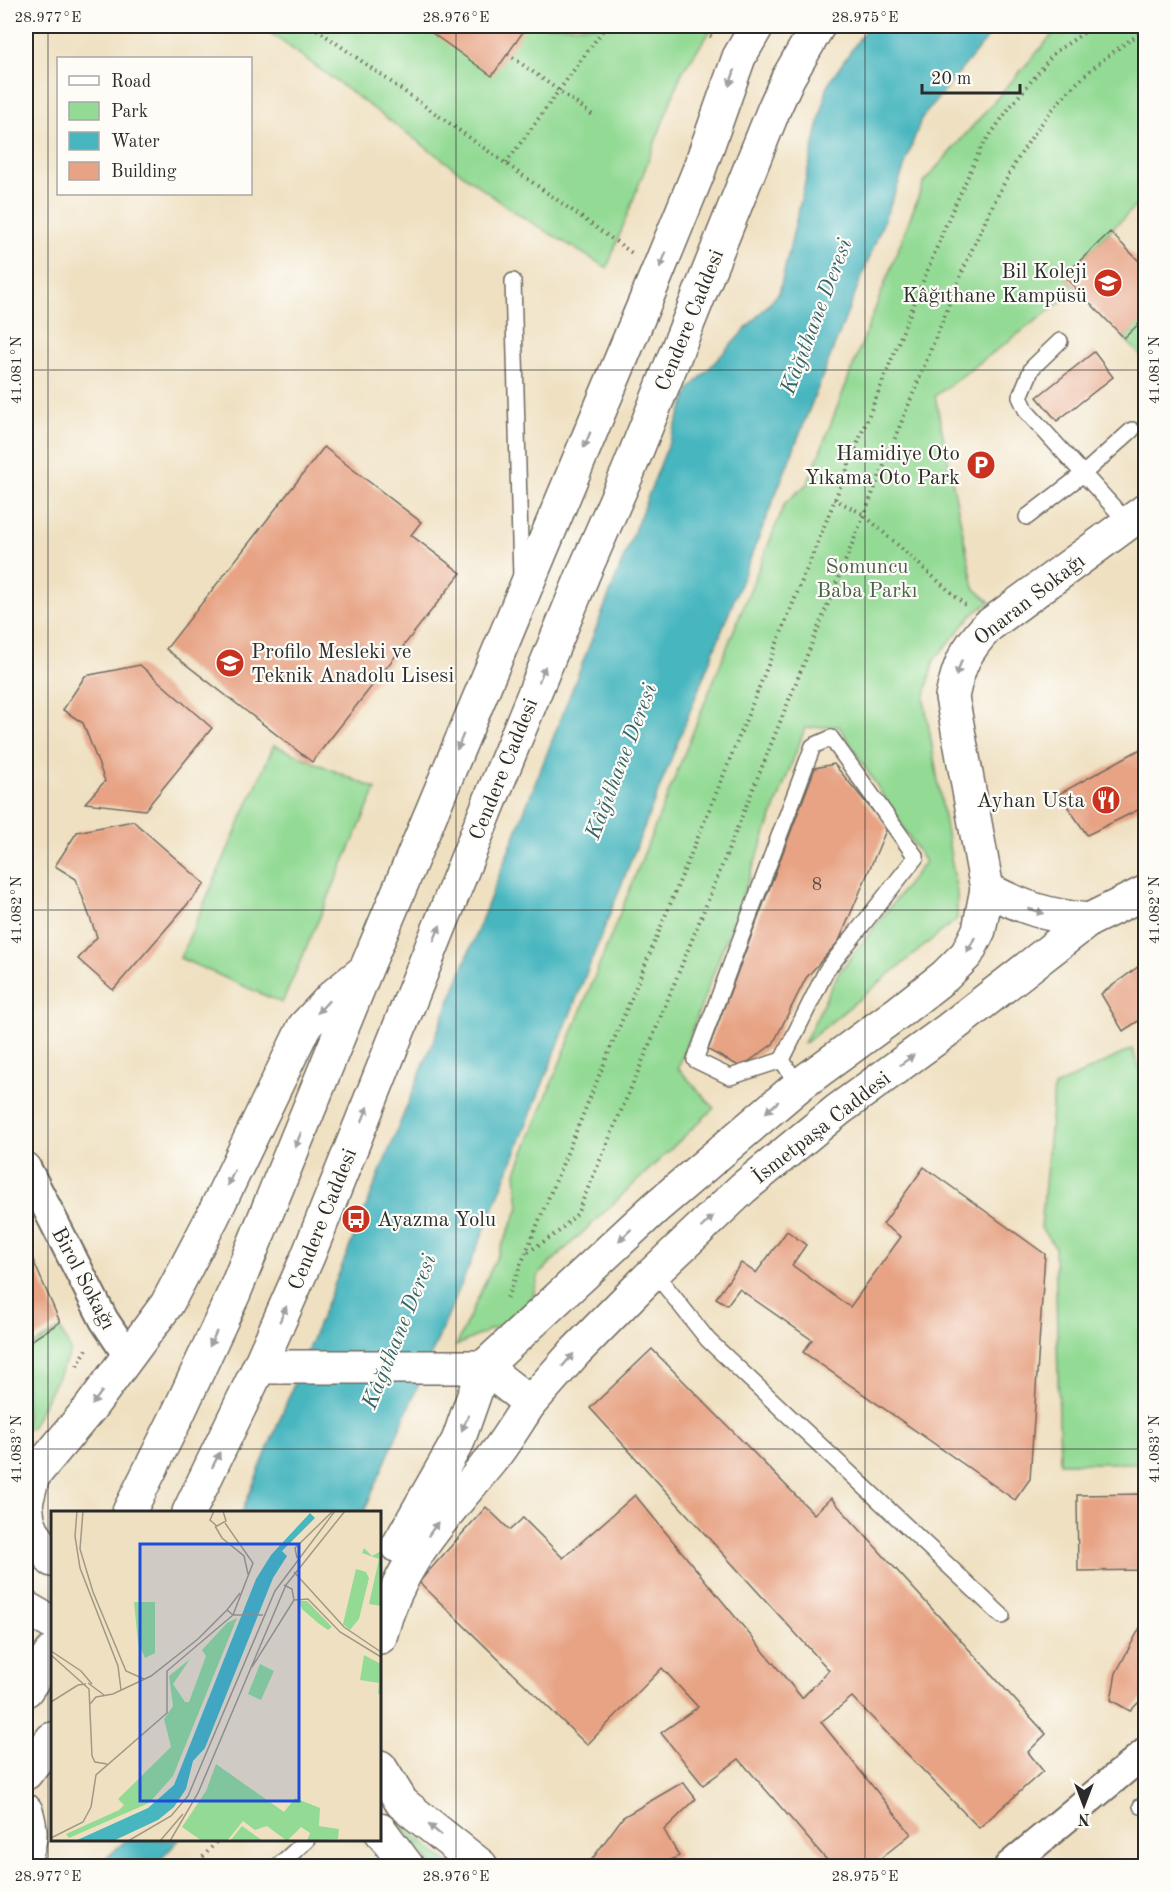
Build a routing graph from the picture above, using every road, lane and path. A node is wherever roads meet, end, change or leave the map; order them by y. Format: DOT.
graph roads {
  1 [pos="312,26"];
  2 [pos="606,26"];
  3 [pos="757,26"];
  4 [pos="818,26"];
  5 [pos="1094,26"];
  6 [pos="1146,30"];
  7 [pos="508,54"];
  8 [pos="558,90"];
  9 [pos="594,116"];
  10 [pos="506,163"];
  11 [pos="658,271"];
  12 [pos="513,281"];
  13 [pos="1060,341"];
  14 [pos="1132,430"];
  15 [pos="1083,474"];
  16 [pos="834,499"];
  17 [pos="863,514"];
  18 [pos="1137,516"];
  19 [pos="1027,517"];
  20 [pos="521,596"];
  21 [pos="988,626"];
  22 [pos="987,889"];
  23 [pos="1142,896"];
  24 [pos="1089,920"];
  25 [pos="366,969"];
  26 [pos="790,1073"];
  27 [pos="26,1167"];
  28 [pos="528,1253"];
  29 [pos="654,1272"];
  30 [pos="503,1307"];
  31 [pos="128,1356"];
  32 [pos="259,1367"];
  33 [pos="484,1367"];
  34 [pos="530,1403"];
  35 [pos="29,1478"];
  36 [pos="130,1511"];
  37 [pos="189,1511"];
  38 [pos="51,1559"];
  39 [pos="381,1582"];
  40 [pos="26,1608"];
  41 [pos="1002,1616"];
  42 [pos="51,1622"];
  43 [pos="381,1634"];
  44 [pos="51,1653"];
  45 [pos="28,1678"];
  46 [pos="51,1740"];
  47 [pos="1146,1752"];
  48 [pos="381,1769"];
  49 [pos="26,1773"];
  50 [pos="26,1812"];
  51 [pos="381,1831"];
  52 [pos="216,1841"];
  53 [pos="305,1841"];
  54 [pos="26,1853"];
  55 [pos="195,1866"];
  56 [pos="278,1866"];
  57 [pos="407,1866"];
  58 [pos="482,1866"];
  59 [pos="1009,1866"];
  1 -- 10 [label="path"];
  2 -- 8 [label="path"];
  3 -- 11 [label="main road, one-way"];
  32 -- 4 [label="main road, Cendere Caddesi, one-way"];
  5 -- 16 [label="path"];
  6 -- 17 [label="path"];
  7 -- 8 [label="path"];
  8 -- 9 [label="path"];
  8 -- 10 [label="path"];
  10 -- 11 [label="path"];
  11 -- 20 [label="main road, one-way"];
  12 -- 20 [label="lane"];
  13 -- 15 [label="lane"];
  14 -- 15 [label="lane"];
  15 -- 18 [label="lane"];
  15 -- 19 [label="lane"];
  16 -- 17 [label="path"];
  16 -- 28 [label="path"];
  17 -- 21 [label="path"];
  17 -- 28 [label="path"];
  18 -- 21 [label="main road, Onaran Sokağı"];
  20 -- 25 [label="main road, one-way"];
  21 -- 22 [label="main road, Onaran Sokağı, one-way"];
  22 -- 24 [label="main road, one-way"];
  22 -- 26 [label="main road, one-way"];
  23 -- 24 [label="main road, İsmetpaşa Caddesi"];
  29 -- 24 [label="main road, İsmetpaşa Caddesi, one-way"];
  25 -- 31 [label="main road, one-way"];
  25 -- 36 [label="main road, one-way"];
  26 -- 26 [label="lane"];
  26 -- 33 [label="main road, one-way"];
  27 -- 31 [label="street, Birol Sokağı"];
  28 -- 30 [label="path"];
  34 -- 29 [label="main road, İsmetpaşa Caddesi, one-way"];
  29 -- 41 [label="lane"];
  31 -- 35 [label="main road, one-way"];
  32 -- 33 [label="main road"];
  37 -- 32 [label="main road, Cendere Caddesi, one-way"];
  33 -- 34 [label="main road"];
  33 -- 39 [label="main road, one-way"];
  43 -- 34 [label="main road, İsmetpaşa Caddesi, one-way"];
  35 -- 38 [label="main road"];
  40 -- 42 [label="main road"];
  44 -- 45 [label="main road"];
  46 -- 49 [label="main road"];
  47 -- 59 [label="street"];
  58 -- 48 [label="main road, one-way"];
  50 -- 54 [label="main road"];
  51 -- 57 [label="main road"];
  52 -- 55 [label="path"];
  53 -- 56 [label="lane"];
}
